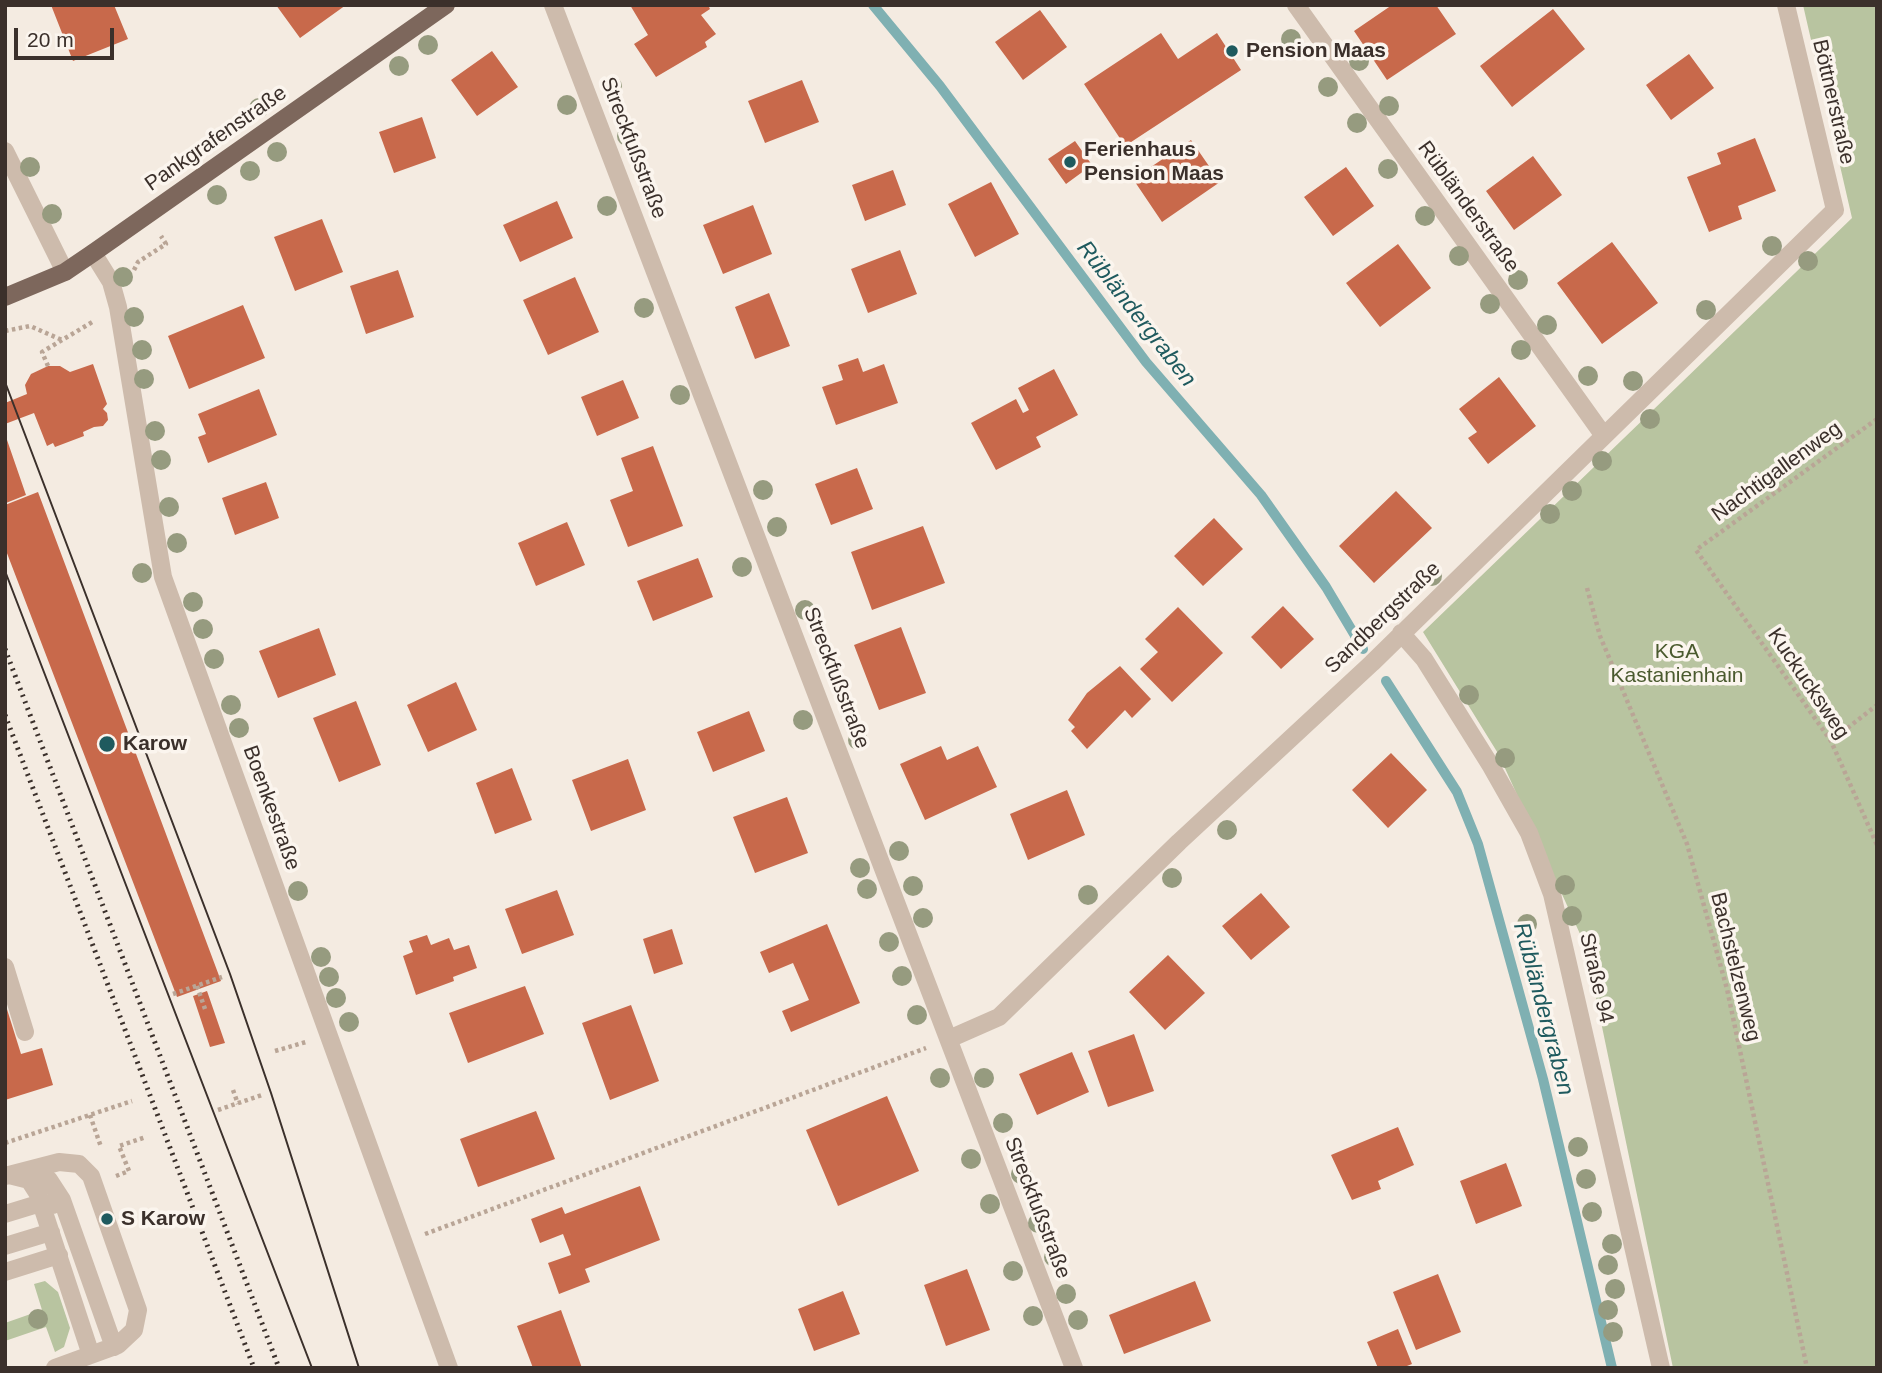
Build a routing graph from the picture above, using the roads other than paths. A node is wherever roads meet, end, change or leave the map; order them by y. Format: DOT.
graph roads {
  1 [pos="446,5"];
  2 [pos="553,5"];
  3 [pos="1296,5"];
  4 [pos="1786,5"];
  5 [pos="5,150"];
  6 [pos="1835,210"];
  7 [pos="93,253"];
  8 [pos="65,272"];
  9 [pos="5,297"];
  10 [pos="1604,436"];
  11 [pos="1401,633"];
  12 [pos="5,967"];
  13 [pos="25,1032"];
  14 [pos="949,1040"];
  15 [pos="13,1174"];
  16 [pos="41,1203"];
  17 [pos="5,1214"];
  18 [pos="69,1218"];
  19 [pos="51,1232"];
  20 [pos="5,1246"];
  21 [pos="59,1255"];
  22 [pos="5,1272"];
  23 [pos="114,1347"];
  24 [pos="91,1355"];
  25 [pos="55,1368"];
  26 [pos="449,1368"];
  27 [pos="1074,1368"];
  28 [pos="1661,1368"];
  1 -- 7 [label="main road, Pankgrafenstraße"];
  2 -- 14 [label="street, Streckfußstraße"];
  3 -- 10 [label="street, Rübländerstraße"];
  4 -- 6 [label="street, Böttnerstraße"];
  5 -- 8 [label="street"];
  6 -- 10 [label="street, Sandbergstraße"];
  7 -- 8 [label="main road, Pankgrafenstraße"];
  7 -- 26 [label="street, Boenkestraße"];
  8 -- 9 [label="main road, Pankgrafenstraße"];
  10 -- 11 [label="street, Sandbergstraße"];
  11 -- 14 [label="street, Sandbergstraße"];
  11 -- 28 [label="street, Straße 94"];
  12 -- 13 [label="street"];
  14 -- 27 [label="street, Streckfußstraße"];
  15 -- 16 [label="street"];
  15 -- 18 [label="street"];
  15 -- 23 [label="street"];
  16 -- 17 [label="street"];
  16 -- 18 [label="street"];
  16 -- 19 [label="street"];
  18 -- 23 [label="street"];
  19 -- 20 [label="street"];
  19 -- 21 [label="street"];
  21 -- 22 [label="street"];
  21 -- 24 [label="street"];
  23 -- 24 [label="street"];
  24 -- 25 [label="street"];
}
